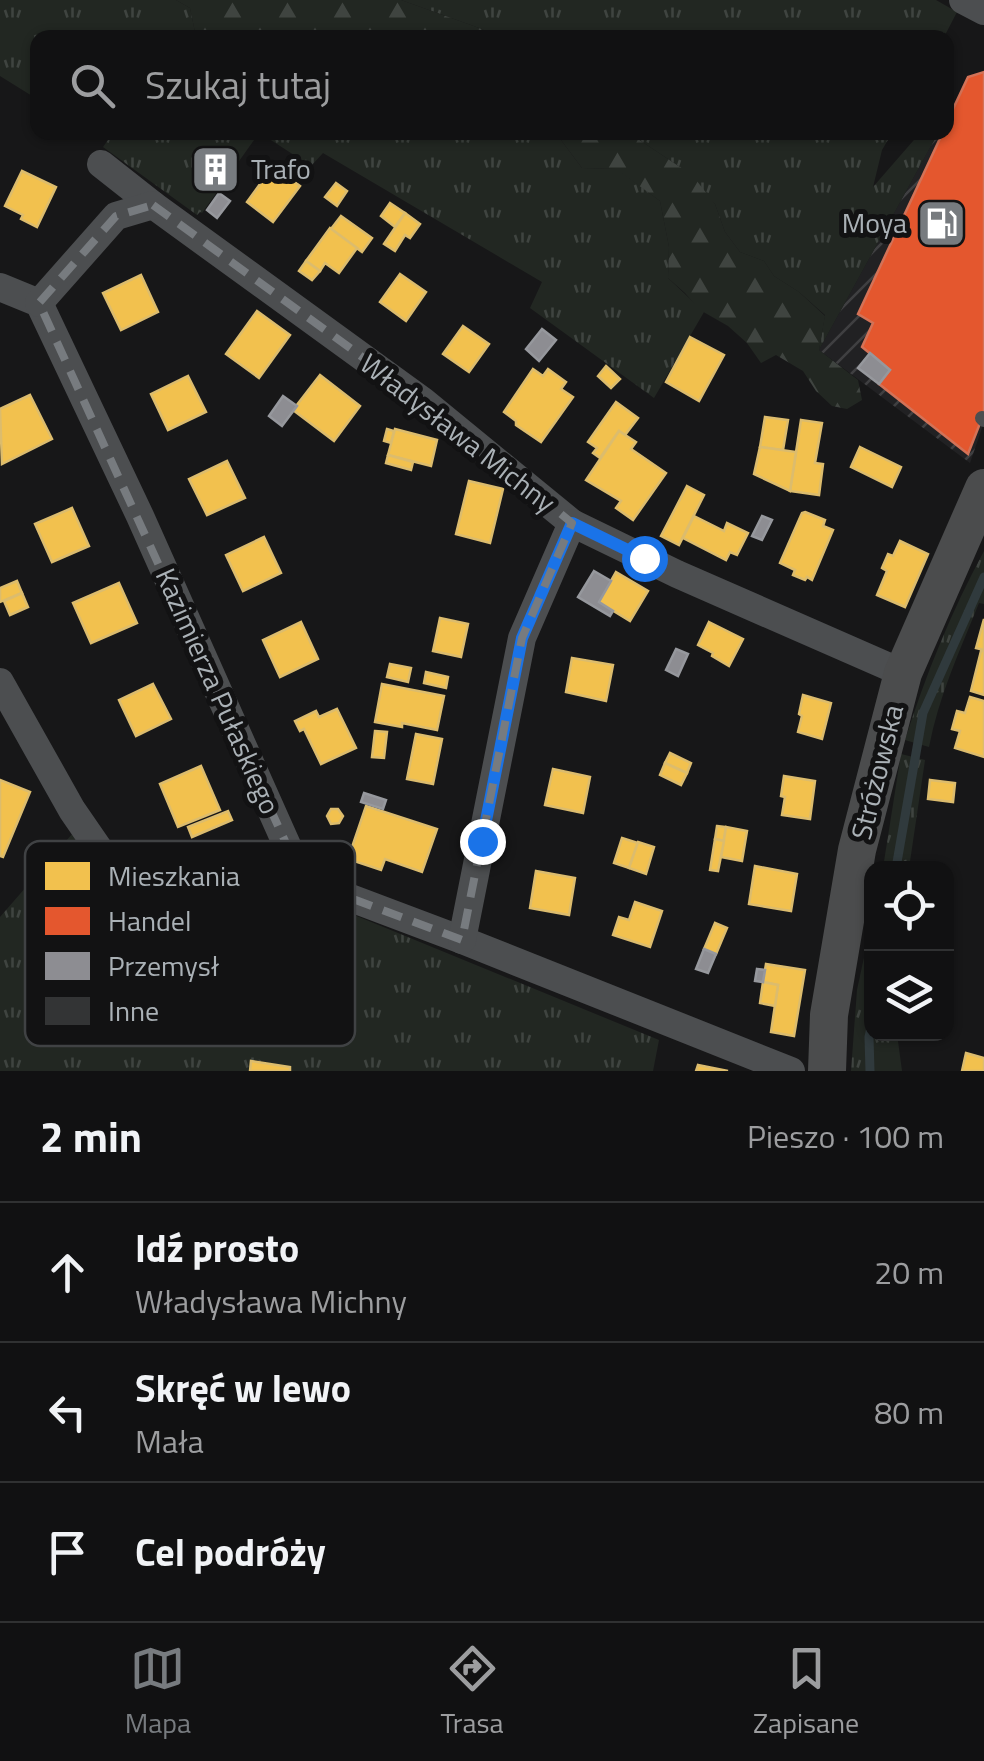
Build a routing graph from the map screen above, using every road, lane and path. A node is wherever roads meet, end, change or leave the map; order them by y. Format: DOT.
graph roads {
  1 [pos="963,0"];
  2 [pos="984,10"];
  3 [pos="101,164"];
  4 [pos="153,205"];
  5 [pos="0,287"];
  6 [pos="39,303"];
  7 [pos="984,488"];
  8 [pos="572,523"];
  9 [pos="903,673"];
  10 [pos="0,682"];
  11 [pos="93,841"];
  12 [pos="285,841"];
  13 [pos="355,900"];
  14 [pos="462,940"];
  15 [pos="791,1071"];
  16 [pos="827,1071"];
  1 -- 2 [label="street"];
  3 -- 4 [label="street, Władysława Michny"];
  4 -- 6 [label="street"];
  4 -- 8 [label="street, Władysława Michny"];
  5 -- 6 [label="street"];
  6 -- 12 [label="street, Kazimierza Pułaskiego"];
  7 -- 9 [label="main road, Stróżowska"];
  8 -- 9 [label="street, Władysława Michny"];
  8 -- 14 [label="street"];
  9 -- 16 [label="main road, Stróżowska"];
  10 -- 11 [label="street"];
  13 -- 14 [label="street, Kazimierza Pułaskiego"];
  14 -- 15 [label="street, Kazimierza Pułaskiego"];
}
